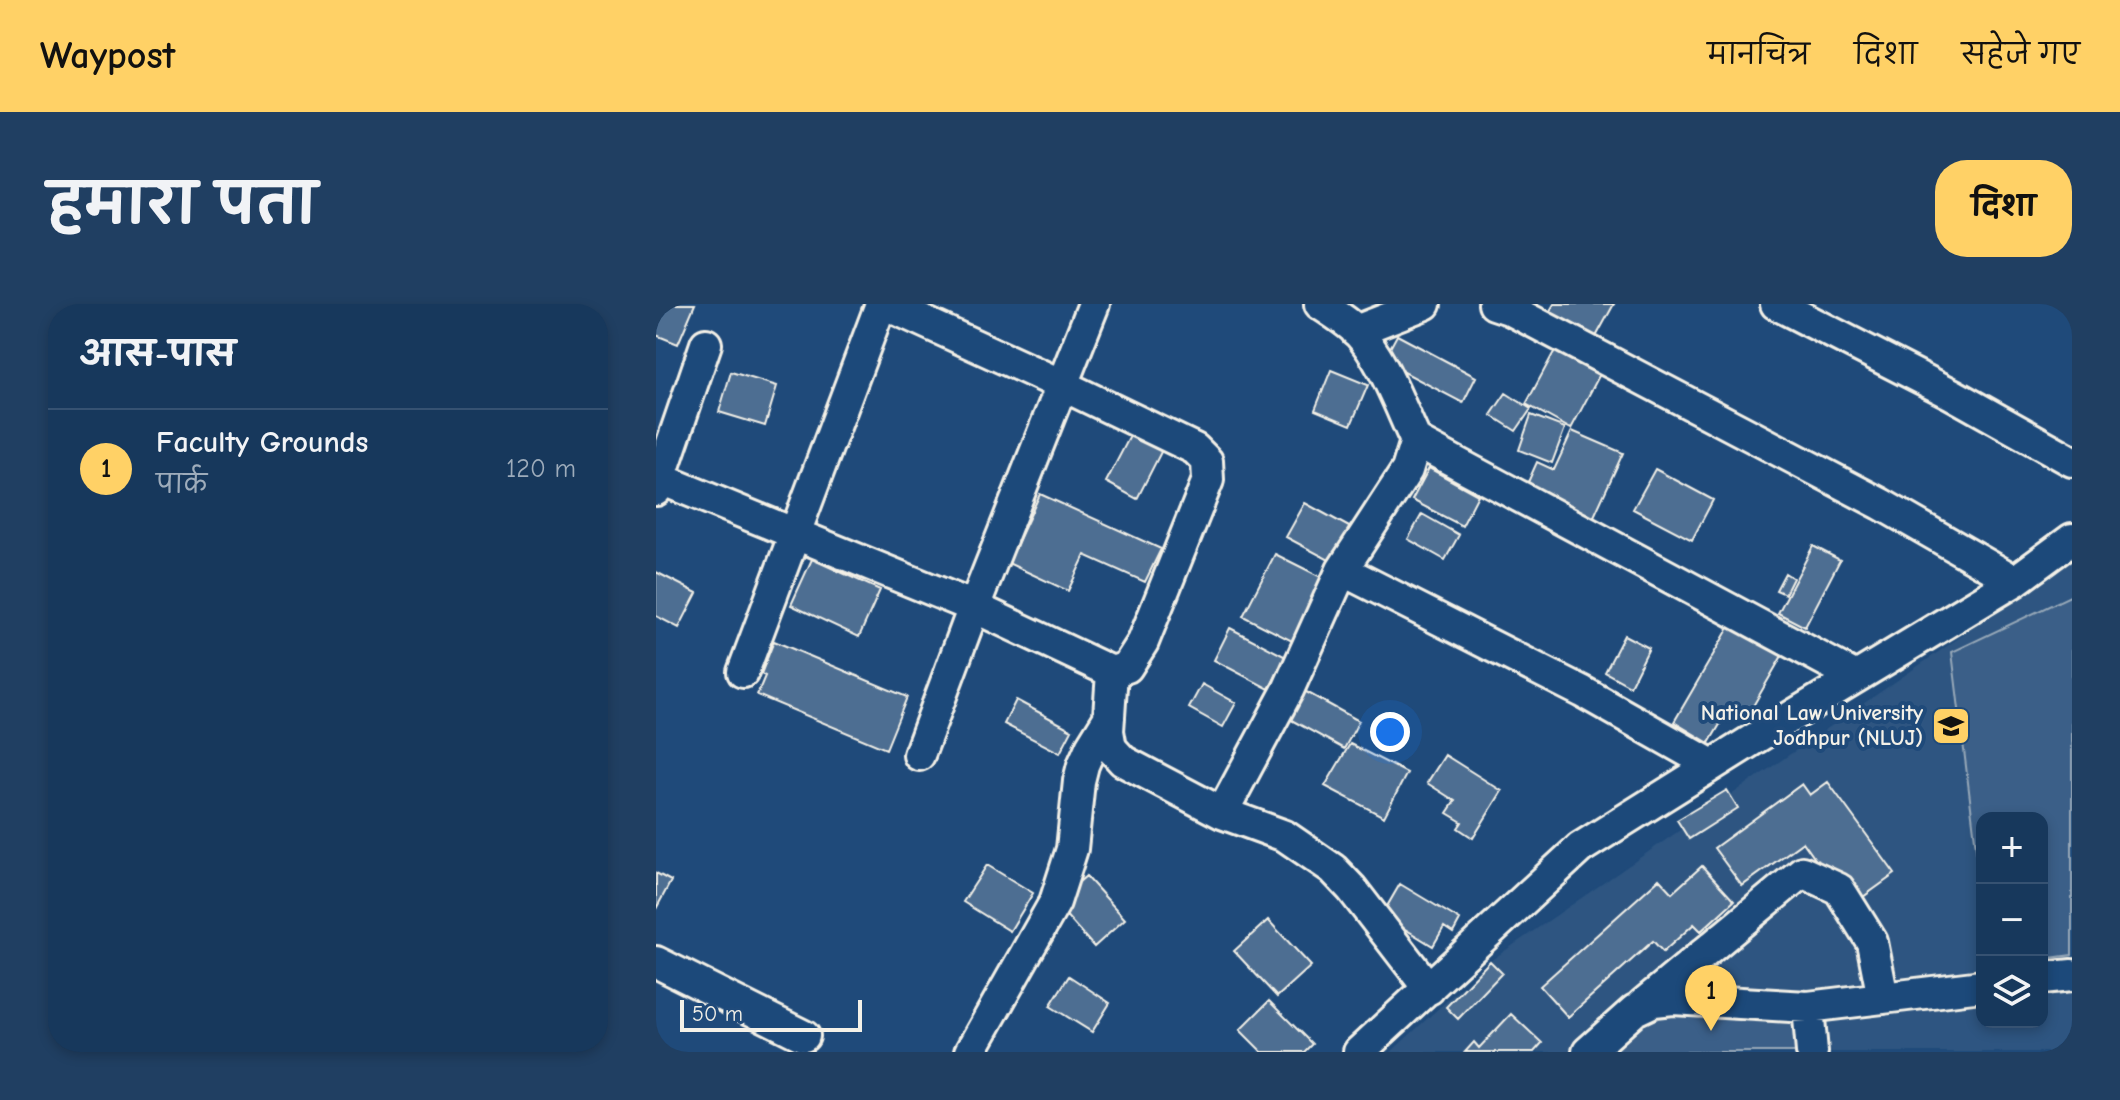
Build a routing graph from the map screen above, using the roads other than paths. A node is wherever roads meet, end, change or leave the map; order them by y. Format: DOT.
graph roads {
  1 [pos="883,304"];
  2 [pos="1094,304"];
  3 [pos="1320,304"];
  4 [pos="1425,304"];
  5 [pos="1494,304"];
  6 [pos="1776,304"];
  7 [pos="1356,331"];
  8 [pos="706,344"];
  9 [pos="1062,385"];
  10 [pos="1416,441"];
  11 [pos="2072,461"];
  12 [pos="657,482"];
  13 [pos="795,534"];
  14 [pos="2072,539"];
  15 [pos="1342,570"];
  16 [pos="2015,581"];
  17 [pos="974,607"];
  18 [pos="743,672"];
  19 [pos="1112,672"];
  20 [pos="1856,677"];
  21 [pos="1109,718"];
  22 [pos="919,755"];
  23 [pos="1712,765"];
  24 [pos="1222,813"];
  25 [pos="656,962"];
  26 [pos="2072,975"];
  27 [pos="2048,977"];
  28 [pos="1976,987"];
  29 [pos="1429,989"];
  30 [pos="1883,998"];
  31 [pos="1808,1007"];
  32 [pos="1635,1010"];
  33 [pos="804,1036"];
  34 [pos="970,1052"];
  35 [pos="1359,1052"];
  36 [pos="1588,1052"];
  37 [pos="1812,1052"];
  1 -- 9 [label="street"];
  1 -- 13 [label="street"];
  2 -- 9 [label="street"];
  3 -- 7 [label="street"];
  4 -- 7 [label="street"];
  5 -- 16 [label="street"];
  6 -- 11 [label="street"];
  7 -- 10 [label="street"];
  8 -- 12 [label="street"];
  9 -- 17 [label="street"];
  9 -- 19 [label="street"];
  10 -- 15 [label="street"];
  10 -- 20 [label="street"];
  12 -- 13 [label="street"];
  13 -- 17 [label="street"];
  13 -- 18 [label="street"];
  14 -- 16 [label="street"];
  15 -- 23 [label="street"];
  15 -- 24 [label="street"];
  16 -- 20 [label="street"];
  17 -- 19 [label="street"];
  17 -- 22 [label="street"];
  19 -- 21 [label="street"];
  20 -- 23 [label="street"];
  21 -- 24 [label="street"];
  21 -- 34 [label="street"];
  23 -- 29 [label="street"];
  24 -- 29 [label="street"];
  25 -- 33 [label="street"];
  26 -- 27 [label="street"];
  28 -- 30 [label="street"];
  29 -- 35 [label="street"];
  30 -- 31 [label="street"];
  30 -- 32 [label="street"];
  31 -- 32 [label="street"];
  31 -- 37 [label="street"];
  32 -- 36 [label="street"];
}
